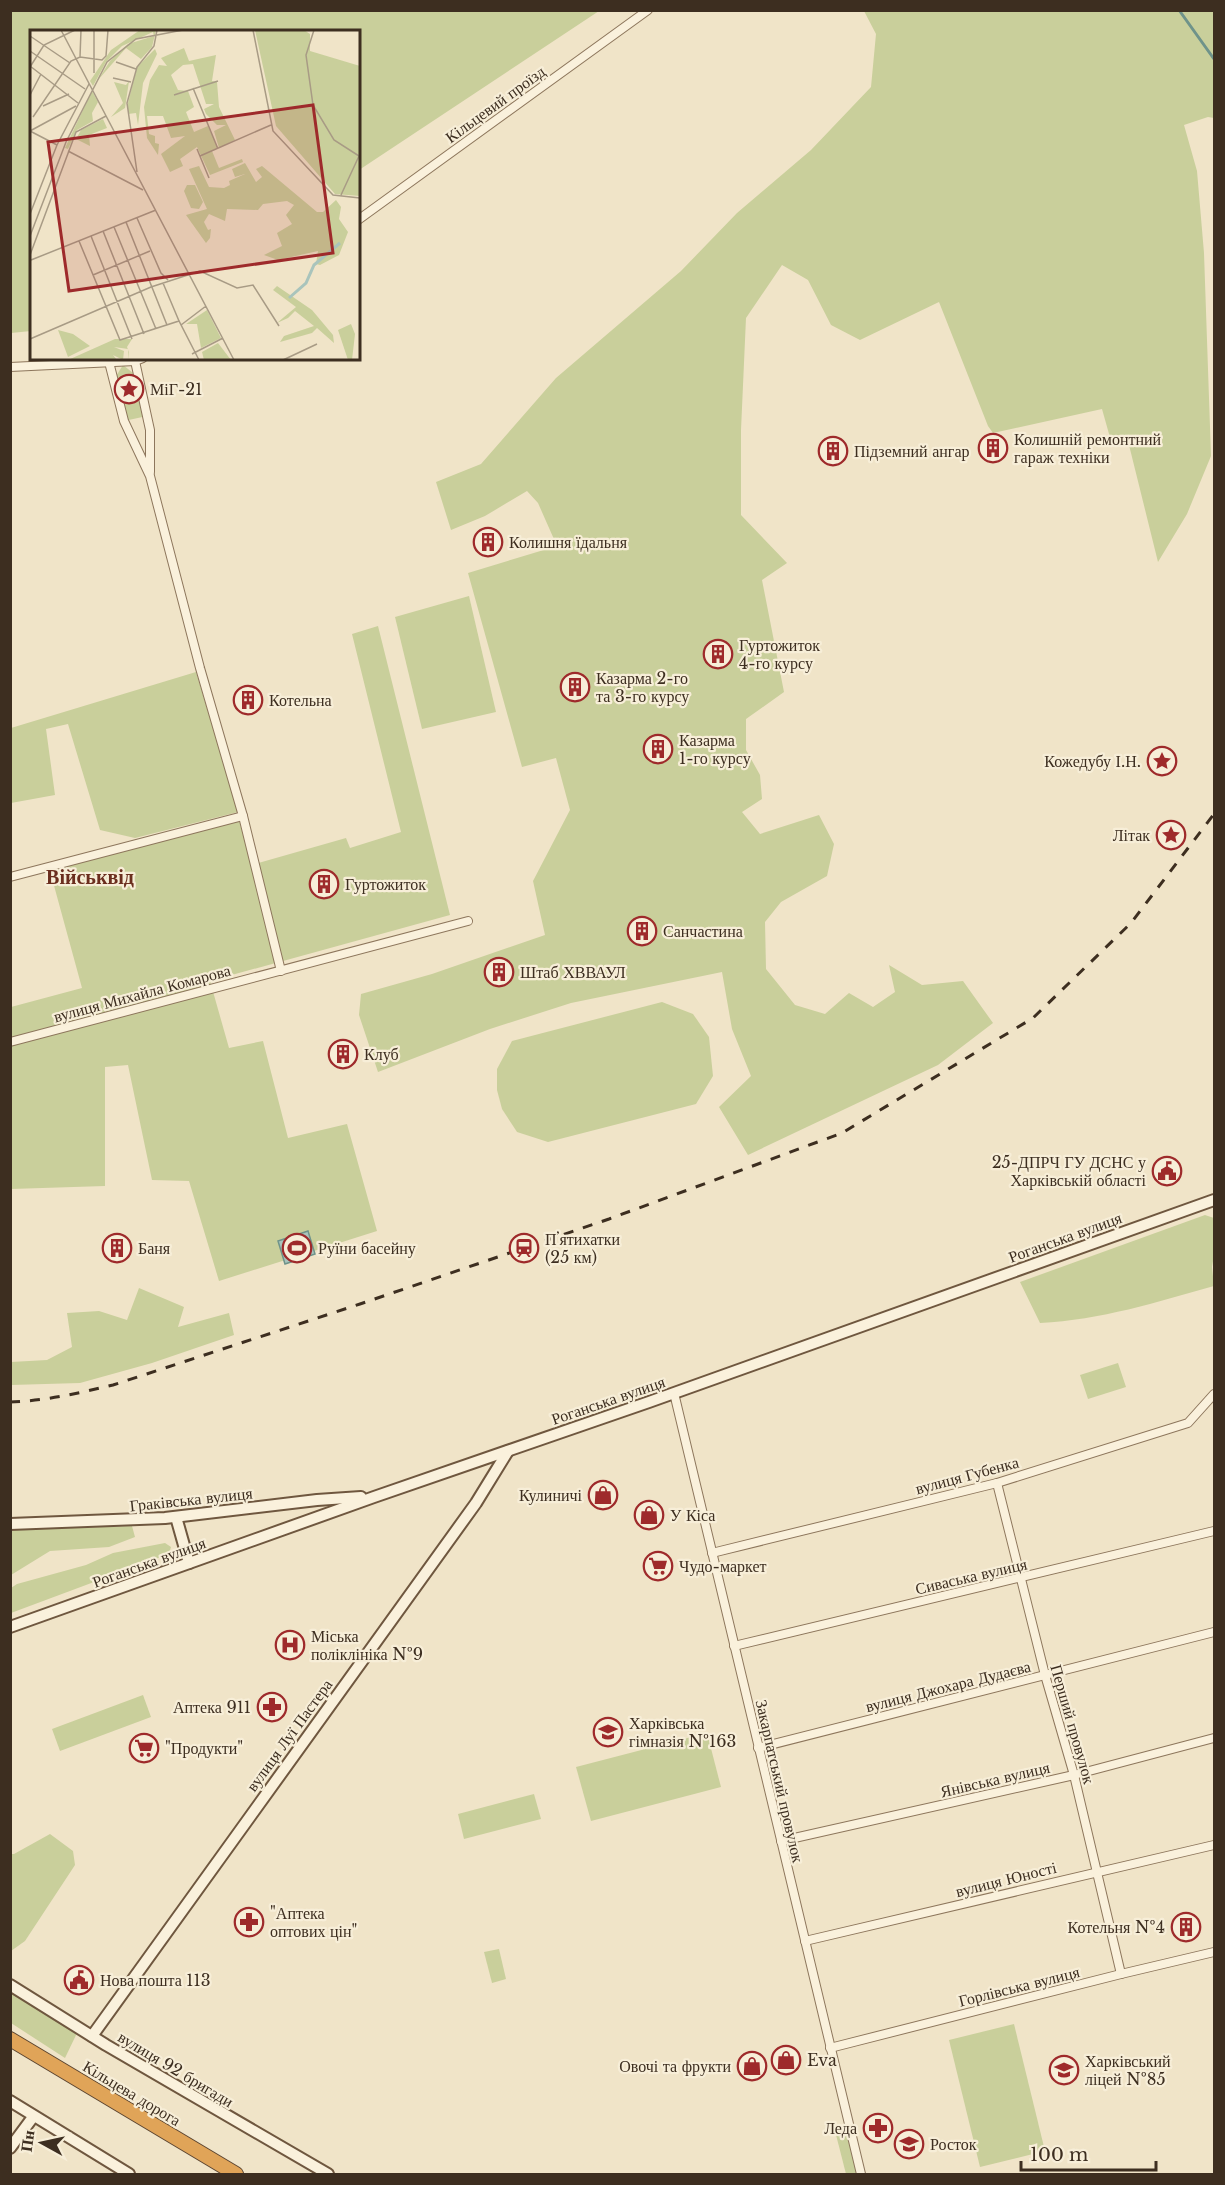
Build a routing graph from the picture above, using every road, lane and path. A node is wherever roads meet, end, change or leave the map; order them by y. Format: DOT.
graph roads {
  1 [pos="648,10"];
  2 [pos="360,219"];
  3 [pos="135,361"];
  4 [pos="109,362"];
  5 [pos="10,367"];
  6 [pos="150,476"];
  7 [pos="243,816"];
  8 [pos="10,877"];
  9 [pos="468,921"];
  10 [pos="281,971"];
  11 [pos="10,1042"];
  12 [pos="1215,1200"];
  13 [pos="674,1393"];
  14 [pos="1215,1394"];
  15 [pos="508,1451"];
  16 [pos="996,1483"];
  17 [pos="374,1497"];
  18 [pos="176,1517"];
  19 [pos="10,1524"];
  20 [pos="1215,1531"];
  21 [pos="712,1553"];
  22 [pos="189,1563"];
  23 [pos="1021,1578"];
  24 [pos="10,1627"];
  25 [pos="1215,1632"];
  26 [pos="734,1646"];
  27 [pos="1045,1675"];
  28 [pos="1215,1738"];
  29 [pos="758,1748"];
  30 [pos="1074,1775"];
  31 [pos="781,1841"];
  32 [pos="1215,1845"];
  33 [pos="1097,1871"];
  34 [pos="805,1941"];
  35 [pos="1215,1952"];
  36 [pos="1121,1974"];
  37 [pos="10,1985"];
  38 [pos="92,2036"];
  39 [pos="10,2039"];
  40 [pos="830,2048"];
  41 [pos="10,2101"];
  42 [pos="33,2117"];
  43 [pos="10,2148"];
  44 [pos="129,2175"];
  45 [pos="236,2175"];
  46 [pos="327,2175"];
  47 [pos="861,2175"];
  1 -- 2 [label="street, Кільцевий проїзд"];
  3 -- 4 [label="street"];
  3 -- 6 [label="street"];
  4 -- 5 [label="street"];
  4 -- 6 [label="street"];
  6 -- 7 [label="street"];
  7 -- 8 [label="street"];
  7 -- 10 [label="street"];
  9 -- 10 [label="street, вулиця Михайла Комарова"];
  10 -- 11 [label="street, вулиця Михайла Комарова"];
  12 -- 13 [label="street, Роганська вулиця"];
  13 -- 15 [label="street, Роганська вулиця"];
  13 -- 21 [label="street, Закарпатський провулок"];
  14 -- 16 [label="street, вулиця Губенка"];
  15 -- 17 [label="street, Роганська вулиця"];
  15 -- 38 [label="street, вулиця Луї Пастера"];
  16 -- 21 [label="street, вулиця Губенка"];
  16 -- 23 [label="street, Перший провулок"];
  17 -- 18 [label="street, Граківська вулиця"];
  17 -- 22 [label="street, Роганська вулиця"];
  18 -- 19 [label="street, Граківська вулиця"];
  18 -- 22 [label="street"];
  20 -- 23 [label="street, Сиваська вулиця"];
  21 -- 26 [label="street, Закарпатський провулок"];
  22 -- 24 [label="street, Роганська вулиця"];
  23 -- 26 [label="street, Сиваська вулиця"];
  23 -- 27 [label="street, Перший провулок"];
  25 -- 27 [label="street, вулиця Джохара Дудаєва"];
  26 -- 29 [label="street, Закарпатський провулок"];
  27 -- 29 [label="street, вулиця Джохара Дудаєва"];
  27 -- 30 [label="street, Перший провулок"];
  28 -- 30 [label="street, Янівська вулиця"];
  29 -- 31 [label="street, Закарпатський провулок"];
  30 -- 31 [label="street, Янівська вулиця"];
  30 -- 33 [label="street, Перший провулок"];
  31 -- 34 [label="street, Закарпатський провулок"];
  32 -- 33 [label="street, вулиця Юності"];
  33 -- 34 [label="street, вулиця Юності"];
  33 -- 36 [label="street, Перший провулок"];
  34 -- 40 [label="street, Закарпатський провулок"];
  35 -- 36 [label="street, Горлівська вулиця"];
  36 -- 40 [label="street, Горлівська вулиця"];
  37 -- 38 [label="street, вулиця 92 бригади"];
  38 -- 46 [label="street, вулиця 92 бригади"];
  39 -- 45 [label="highway, Кільцева дорога"];
  40 -- 47 [label="street, Закарпатський провулок"];
  41 -- 42 [label="street"];
  42 -- 43 [label="street"];
  42 -- 44 [label="street"];
}
